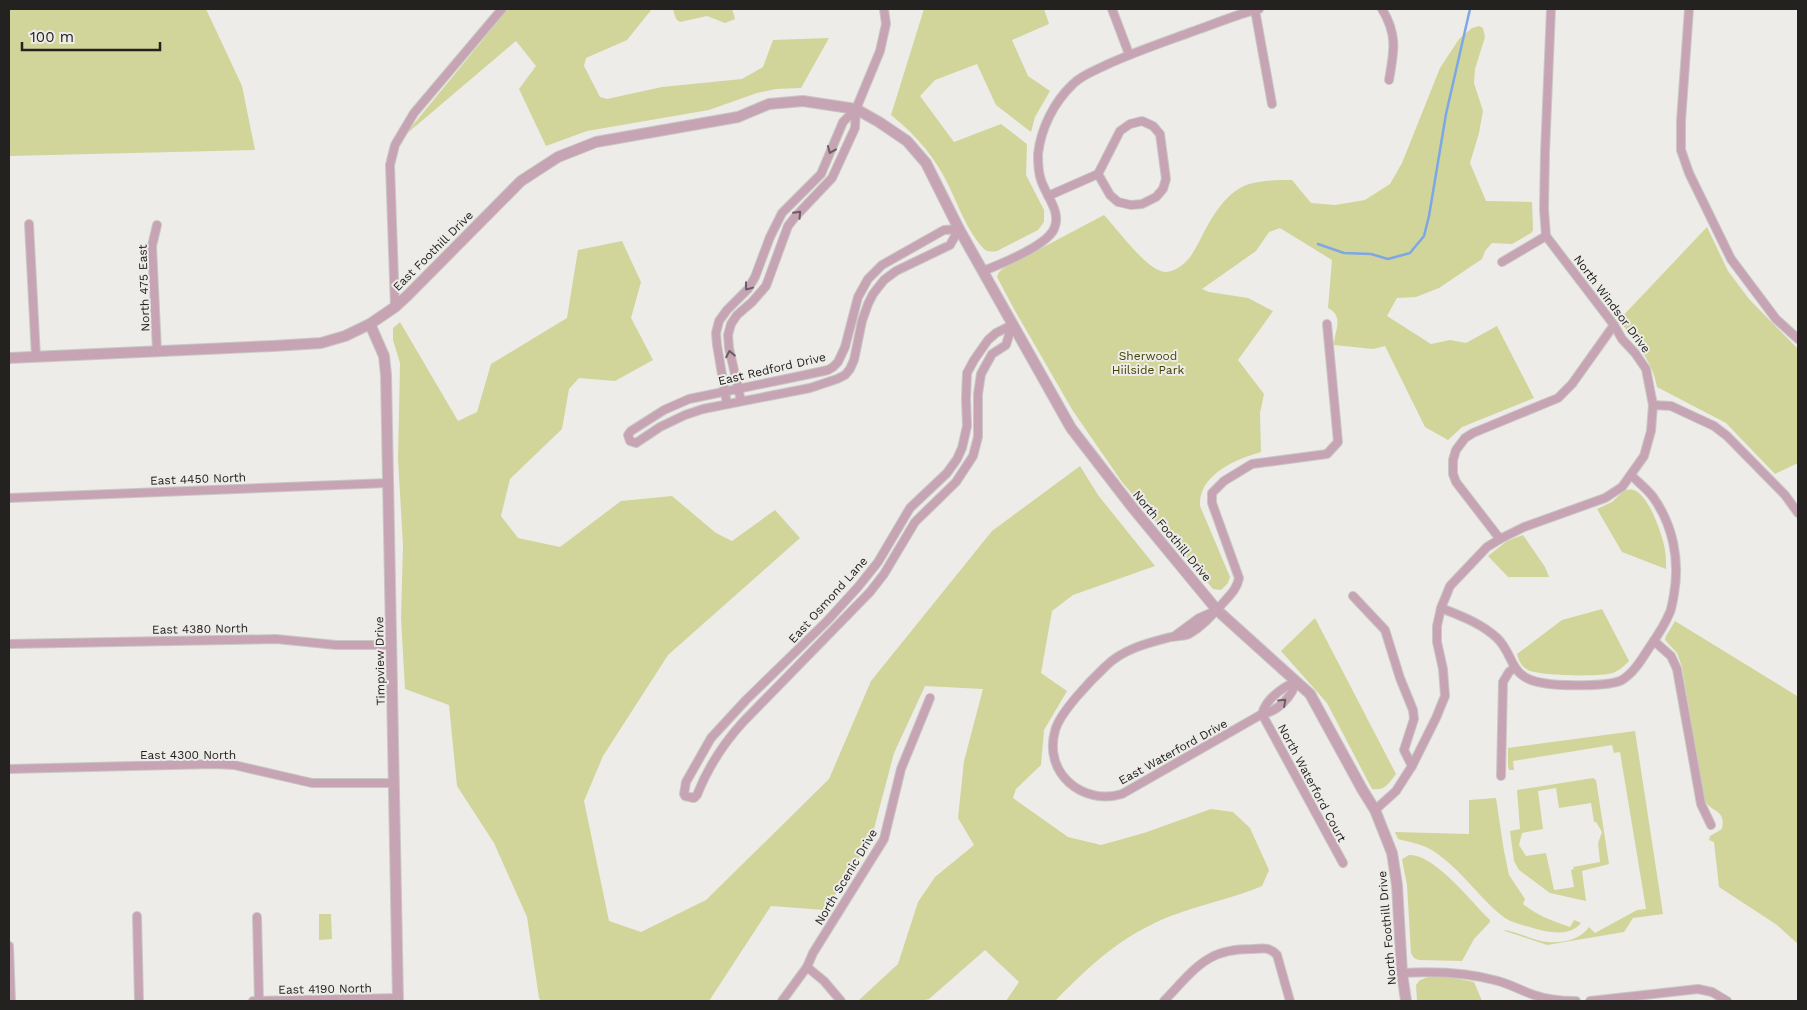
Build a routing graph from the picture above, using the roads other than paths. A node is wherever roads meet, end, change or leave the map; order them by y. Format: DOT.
graph roads {
  1 [pos="502,9"];
  2 [pos="884,9"];
  3 [pos="1112,9"];
  4 [pos="1257,9"];
  5 [pos="1382,9"];
  6 [pos="1551,9"];
  7 [pos="1689,9"];
  8 [pos="1129,54"];
  9 [pos="1389,80"];
  10 [pos="1272,104"];
  11 [pos="856,109"];
  12 [pos="1098,174"];
  13 [pos="1048,196"];
  14 [pos="30,224"];
  15 [pos="157,225"];
  16 [pos="959,229"];
  17 [pos="1546,236"];
  18 [pos="1502,262"];
  19 [pos="983,271"];
  20 [pos="395,307"];
  21 [pos="370,324"];
  22 [pos="1327,324"];
  23 [pos="1012,325"];
  24 [pos="1614,325"];
  25 [pos="1798,339"];
  26 [pos="979,351"];
  27 [pos="157,352"];
  28 [pos="36,357"];
  29 [pos="9,358"];
  30 [pos="989,359"];
  31 [pos="738,388"];
  32 [pos="724,391"];
  33 [pos="741,401"];
  34 [pos="727,404"];
  35 [pos="1653,405"];
  36 [pos="1631,475"];
  37 [pos="388,483"];
  38 [pos="9,498"];
  39 [pos="1798,513"];
  40 [pos="897,529"];
  41 [pos="907,536"];
  42 [pos="1500,538"];
  43 [pos="1353,596"];
  44 [pos="1440,608"];
  45 [pos="1217,610"];
  46 [pos="1654,641"];
  47 [pos="9,644"];
  48 [pos="392,645"];
  49 [pos="1514,668"];
  50 [pos="1296,681"];
  51 [pos="930,698"];
  52 [pos="1262,714"];
  53 [pos="1412,766"];
  54 [pos="9,769"];
  55 [pos="1501,776"];
  56 [pos="394,783"];
  57 [pos="1375,810"];
  58 [pos="1711,825"];
  59 [pos="1343,863"];
  60 [pos="137,916"];
  61 [pos="257,917"];
  62 [pos="9,946"];
  63 [pos="807,967"];
  64 [pos="1402,973"];
  65 [pos="1637,999"];
  66 [pos="398,1000"];
  67 [pos="11,1001"];
  68 [pos="139,1001"];
  69 [pos="252,1001"];
  70 [pos="259,1001"];
  71 [pos="782,1001"];
  72 [pos="841,1001"];
  73 [pos="1164,1001"];
  74 [pos="1290,1001"];
  75 [pos="1406,1001"];
  76 [pos="1576,1001"];
  77 [pos="1590,1001"];
  78 [pos="1727,1001"];
  1 -- 20 [label="street"];
  2 -- 11 [label="street"];
  3 -- 8 [label="street"];
  4 -- 8 [label="street"];
  4 -- 10 [label="street"];
  5 -- 9 [label="street"];
  6 -- 17 [label="street"];
  7 -- 25 [label="street"];
  8 -- 13 [label="street"];
  11 -- 16 [label="street, North Foothill Drive"];
  11 -- 20 [label="street, East Foothill Drive"];
  31 -- 11 [label="street, one-way"];
  11 -- 32 [label="street, one-way"];
  12 -- 12 [label="street"];
  12 -- 13 [label="street"];
  13 -- 19 [label="street"];
  14 -- 28 [label="street"];
  15 -- 27 [label="street, North 475 East"];
  16 -- 19 [label="street, North Foothill Drive"];
  16 -- 31 [label="street, East Redford Drive"];
  16 -- 33 [label="street, East Redford Drive"];
  17 -- 18 [label="street"];
  17 -- 24 [label="street, North Windsor Drive"];
  19 -- 23 [label="street, North Foothill Drive"];
  20 -- 21 [label="street, East Foothill Drive"];
  21 -- 27 [label="street, East Foothill Drive"];
  21 -- 37 [label="street, Timpview Drive"];
  22 -- 45 [label="street"];
  23 -- 26 [label="street, East Osmond Lane"];
  23 -- 30 [label="street, East Osmond Lane"];
  23 -- 45 [label="street, North Foothill Drive"];
  24 -- 35 [label="street, North Windsor Drive"];
  24 -- 42 [label="street"];
  26 -- 30 [label="street"];
  26 -- 40 [label="street, East Osmond Lane"];
  27 -- 28 [label="street, East Foothill Drive"];
  28 -- 29 [label="street, East Foothill Drive"];
  30 -- 41 [label="street, East Osmond Lane"];
  31 -- 32 [label="street, East Redford Drive"];
  31 -- 33 [label="street"];
  32 -- 34 [label="street"];
  32 -- 34 [label="street, East Redford Drive"];
  33 -- 34 [label="street, East Redford Drive"];
  35 -- 36 [label="street, North Windsor Drive"];
  35 -- 39 [label="street"];
  36 -- 42 [label="street, North Windsor Drive"];
  36 -- 46 [label="street"];
  37 -- 38 [label="street, East 4450 North"];
  37 -- 48 [label="street, Timpview Drive"];
  40 -- 41 [label="street"];
  40 -- 41 [label="street, East Osmond Lane"];
  42 -- 44 [label="street, North Windsor Drive"];
  43 -- 53 [label="street"];
  44 -- 49 [label="street"];
  44 -- 53 [label="street, North Windsor Drive"];
  45 -- 50 [label="street, North Foothill Drive"];
  45 -- 52 [label="street, East Waterford Drive"];
  46 -- 49 [label="street"];
  46 -- 58 [label="street"];
  47 -- 48 [label="street, East 4380 North"];
  48 -- 56 [label="street, Timpview Drive"];
  49 -- 55 [label="street"];
  50 -- 52 [label="street, East Waterford Drive"];
  50 -- 57 [label="street, North Foothill Drive"];
  51 -- 63 [label="street, North Scenic Drive"];
  52 -- 59 [label="street, North Waterford Court"];
  53 -- 57 [label="street, North Windsor Drive"];
  54 -- 56 [label="street, East 4300 North"];
  56 -- 66 [label="street, Timpview Drive"];
  57 -- 64 [label="street, North Foothill Drive"];
  60 -- 68 [label="street"];
  61 -- 70 [label="street"];
  62 -- 67 [label="street"];
  63 -- 71 [label="street, North Scenic Drive"];
  63 -- 72 [label="street"];
  64 -- 75 [label="street, North Foothill Drive"];
  64 -- 76 [label="street"];
  65 -- 77 [label="street"];
  65 -- 78 [label="street"];
  66 -- 70 [label="street, East 4190 North"];
  69 -- 70 [label="street, East 4190 North"];
  73 -- 74 [label="street"];
}
